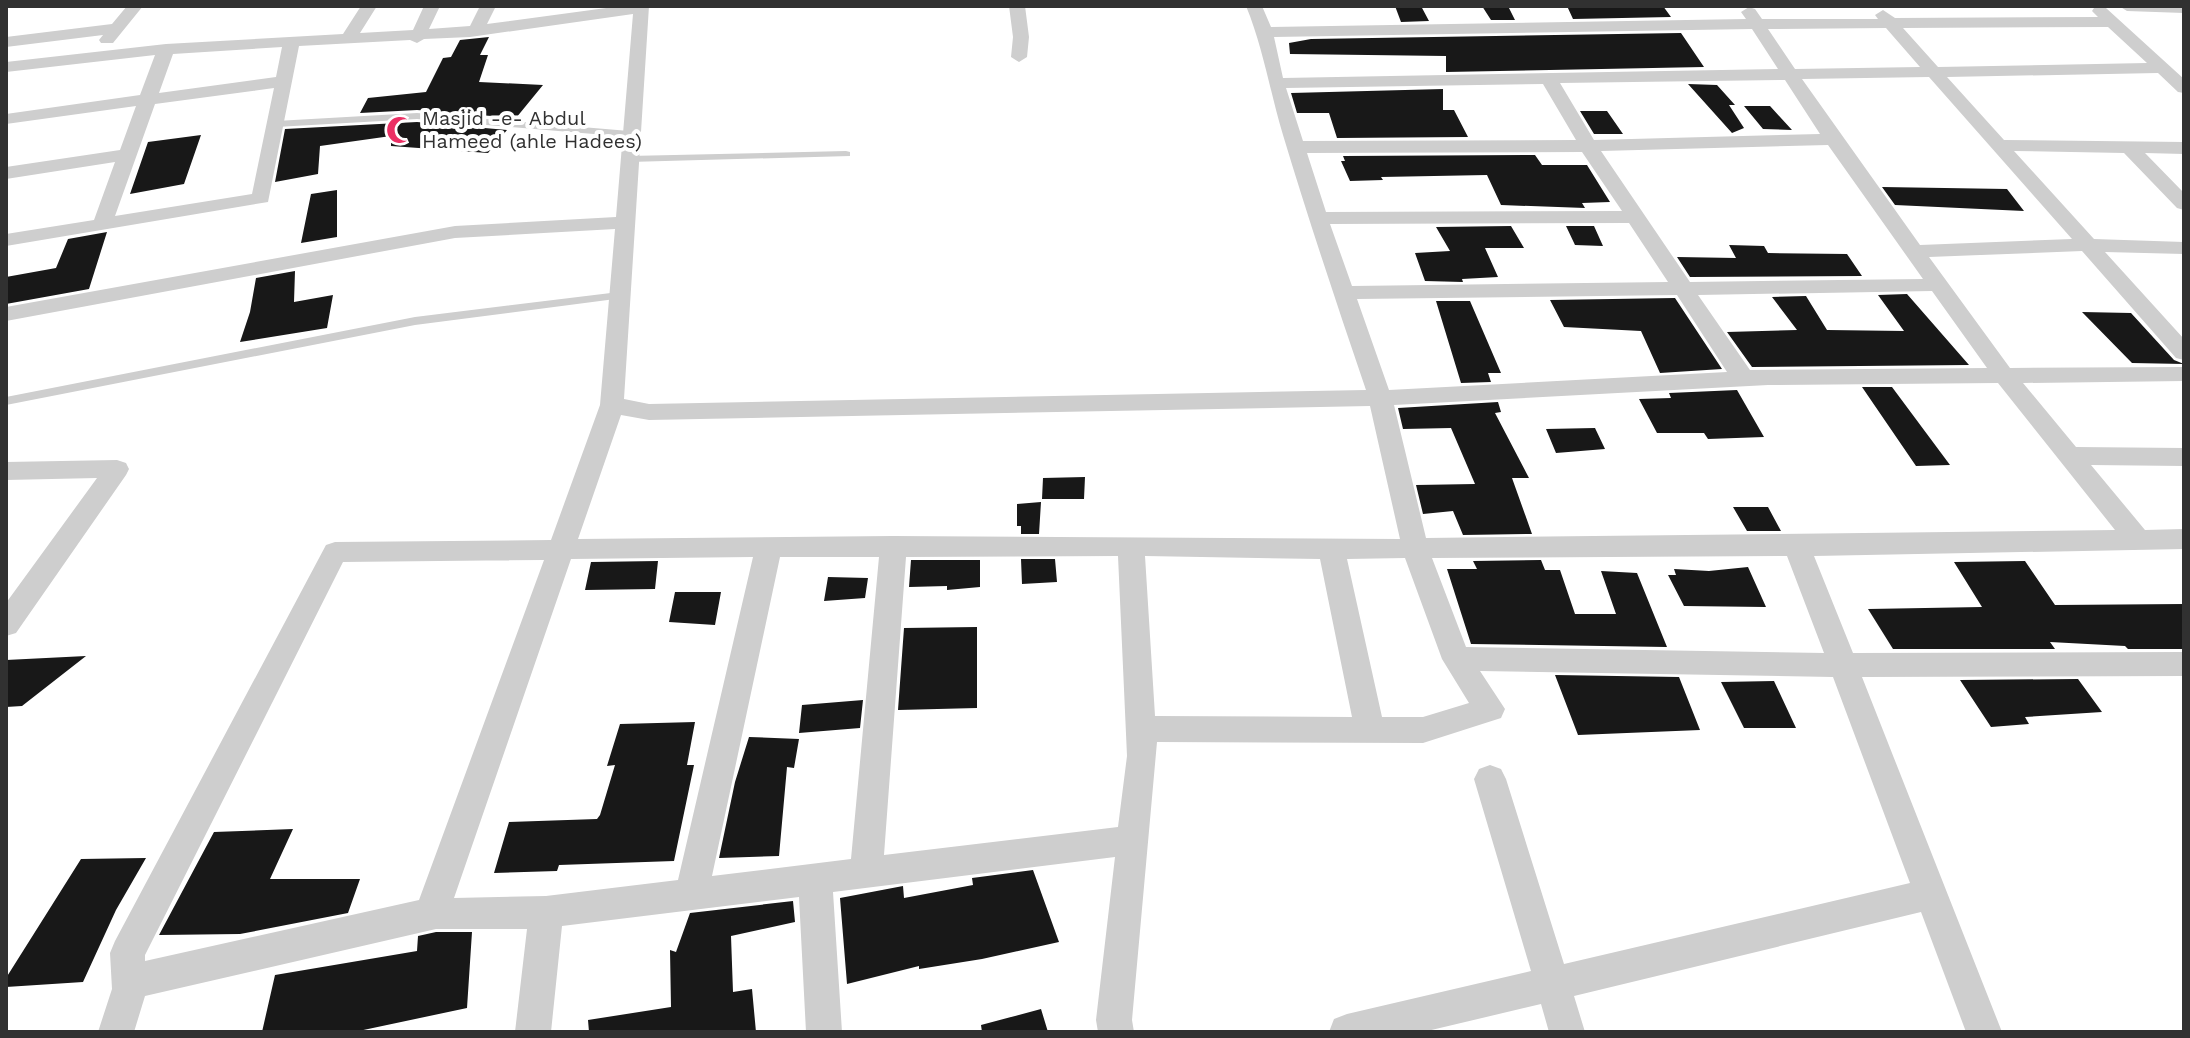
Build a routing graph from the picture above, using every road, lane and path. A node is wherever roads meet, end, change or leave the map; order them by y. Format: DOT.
graph roads {
  1 [pos="135,6"];
  2 [pos="369,6"];
  3 [pos="432,6"];
  4 [pos="488,6"];
  5 [pos="1017,6"];
  6 [pos="1254,6"];
  7 [pos="1875,6"];
  8 [pos="2094,6"];
  9 [pos="2127,6"];
  10 [pos="641,7"];
  11 [pos="2160,7"];
  12 [pos="2184,8"];
  13 [pos="1751,15"];
  14 [pos="2113,22"];
  15 [pos="1891,24"];
  16 [pos="2184,27"];
  17 [pos="116,28"];
  18 [pos="475,31"];
  19 [pos="1265,32"];
  20 [pos="417,38"];
  21 [pos="348,40"];
  22 [pos="292,41"];
  23 [pos="6,42"];
  24 [pos="166,49"];
  25 [pos="95,55"];
  26 [pos="1019,57"];
  27 [pos="6,67"];
  28 [pos="2164,68"];
  29 [pos="1932,70"];
  30 [pos="1791,73"];
  31 [pos="1548,78"];
  32 [pos="284,81"];
  33 [pos="1276,83"];
  34 [pos="2184,88"];
  35 [pos="148,97"];
  36 [pos="6,119"];
  37 [pos="276,124"];
  38 [pos="629,134"];
  39 [pos="1833,139"];
  40 [pos="1998,145"];
  41 [pos="1588,146"];
  42 [pos="1297,147"];
  43 [pos="2129,147"];
  44 [pos="2184,148"];
  45 [pos="846,154"];
  46 [pos="127,155"];
  47 [pos="629,159"];
  48 [pos="6,173"];
  49 [pos="2184,204"];
  50 [pos="1635,217"];
  51 [pos="1318,218"];
  52 [pos="625,222"];
  53 [pos="102,224"];
  54 [pos="6,240"];
  55 [pos="2086,245"];
  56 [pos="2184,248"];
  57 [pos="1914,251"];
  58 [pos="1939,285"];
  59 [pos="1685,289"];
  60 [pos="1345,293"];
  61 [pos="619,296"];
  62 [pos="6,314"];
  63 [pos="2184,353"];
  64 [pos="2003,374"];
  65 [pos="2184,374"];
  66 [pos="1743,378"];
  67 [pos="1380,398"];
  68 [pos="6,401"];
  69 [pos="612,405"];
  70 [pos="2069,456"];
  71 [pos="2184,457"];
  72 [pos="6,471"];
  73 [pos="2137,539"];
  74 [pos="2184,539"];
  75 [pos="893,546"];
  76 [pos="1131,546"];
  77 [pos="1797,546"];
  78 [pos="769,547"];
  79 [pos="561,548"];
  80 [pos="1415,548"];
  81 [pos="1331,549"];
  82 [pos="6,625"];
  83 [pos="1456,659"];
  84 [pos="2184,664"];
  85 [pos="1843,665"];
  86 [pos="1141,729"];
  87 [pos="1370,730"];
  88 [pos="1490,779"];
  89 [pos="1133,840"];
  90 [pos="866,873"];
  91 [pos="815,879"];
  92 [pos="691,894"];
  93 [pos="1931,894"];
  94 [pos="546,912"];
  95 [pos="436,913"];
  96 [pos="131,982"];
  97 [pos="1552,984"];
  98 [pos="116,1032"];
  99 [pos="533,1032"];
  100 [pos="824,1032"];
  101 [pos="1116,1032"];
  102 [pos="1347,1032"];
  103 [pos="1567,1032"];
  104 [pos="1984,1032"];
  1 -- 17 [label="street"];
  2 -- 21 [label="street"];
  3 -- 20 [label="street"];
  4 -- 18 [label="street"];
  5 -- 26 [label="street"];
  6 -- 19 [label="street"];
  7 -- 15 [label="street"];
  8 -- 14 [label="street"];
  9 -- 11 [label="street"];
  10 -- 18 [label="street"];
  10 -- 38 [label="street"];
  11 -- 12 [label="street"];
  11 -- 16 [label="street"];
  13 -- 15 [label="street"];
  13 -- 19 [label="street"];
  13 -- 30 [label="street"];
  14 -- 15 [label="street"];
  14 -- 28 [label="street"];
  15 -- 29 [label="street"];
  17 -- 23 [label="street"];
  17 -- 25 [label="street"];
  18 -- 20 [label="street"];
  19 -- 33 [label="street"];
  20 -- 21 [label="street"];
  21 -- 22 [label="street"];
  22 -- 24 [label="street"];
  22 -- 32 [label="street"];
  24 -- 25 [label="street"];
  24 -- 35 [label="street"];
  25 -- 27 [label="street"];
  28 -- 29 [label="street"];
  28 -- 34 [label="street"];
  29 -- 30 [label="street"];
  29 -- 40 [label="street"];
  30 -- 31 [label="street"];
  30 -- 39 [label="street"];
  31 -- 33 [label="street"];
  31 -- 41 [label="street"];
  32 -- 35 [label="street"];
  32 -- 37 [label="street"];
  33 -- 42 [label="street"];
  35 -- 36 [label="street"];
  35 -- 46 [label="street"];
  37 -- 38 [label="lane"];
  37 -- 53 [label="street"];
  38 -- 47 [label="street"];
  39 -- 41 [label="street"];
  39 -- 57 [label="street"];
  40 -- 43 [label="street"];
  40 -- 55 [label="street"];
  41 -- 42 [label="street"];
  41 -- 50 [label="street"];
  42 -- 51 [label="street"];
  43 -- 44 [label="street"];
  43 -- 49 [label="street"];
  45 -- 47 [label="lane"];
  46 -- 48 [label="street"];
  46 -- 53 [label="street"];
  47 -- 52 [label="street"];
  50 -- 51 [label="street"];
  50 -- 59 [label="street"];
  51 -- 60 [label="street"];
  52 -- 61 [label="street"];
  52 -- 62 [label="street"];
  53 -- 54 [label="street"];
  55 -- 56 [label="street"];
  55 -- 57 [label="street"];
  55 -- 63 [label="street"];
  57 -- 58 [label="street"];
  58 -- 59 [label="street"];
  58 -- 64 [label="street"];
  59 -- 60 [label="street"];
  59 -- 66 [label="street"];
  60 -- 67 [label="street"];
  61 -- 68 [label="lane"];
  61 -- 69 [label="street"];
  64 -- 65 [label="street"];
  64 -- 66 [label="street"];
  64 -- 70 [label="street"];
  66 -- 67 [label="street"];
  67 -- 69 [label="street"];
  67 -- 80 [label="street"];
  69 -- 79 [label="street"];
  70 -- 71 [label="street"];
  70 -- 73 [label="street"];
  72 -- 82 [label="street"];
  73 -- 74 [label="street"];
  73 -- 77 [label="street"];
  75 -- 76 [label="street"];
  75 -- 78 [label="street"];
  75 -- 90 [label="street"];
  76 -- 81 [label="street"];
  76 -- 86 [label="street"];
  77 -- 80 [label="street"];
  77 -- 85 [label="street"];
  78 -- 79 [label="street"];
  78 -- 92 [label="street"];
  79 -- 95 [label="street"];
  79 -- 96 [label="street"];
  80 -- 81 [label="street"];
  80 -- 83 [label="street"];
  81 -- 87 [label="street"];
  83 -- 85 [label="street"];
  83 -- 87 [label="street"];
  84 -- 85 [label="street"];
  85 -- 93 [label="street"];
  86 -- 87 [label="street"];
  86 -- 89 [label="street"];
  88 -- 97 [label="street"];
  89 -- 90 [label="street"];
  89 -- 101 [label="street"];
  90 -- 91 [label="street"];
  91 -- 92 [label="street"];
  91 -- 100 [label="street"];
  92 -- 94 [label="street"];
  93 -- 97 [label="street"];
  93 -- 104 [label="street"];
  94 -- 95 [label="street"];
  94 -- 99 [label="street"];
  95 -- 96 [label="street"];
  96 -- 98 [label="street"];
  97 -- 102 [label="street"];
  97 -- 103 [label="street"];
}
